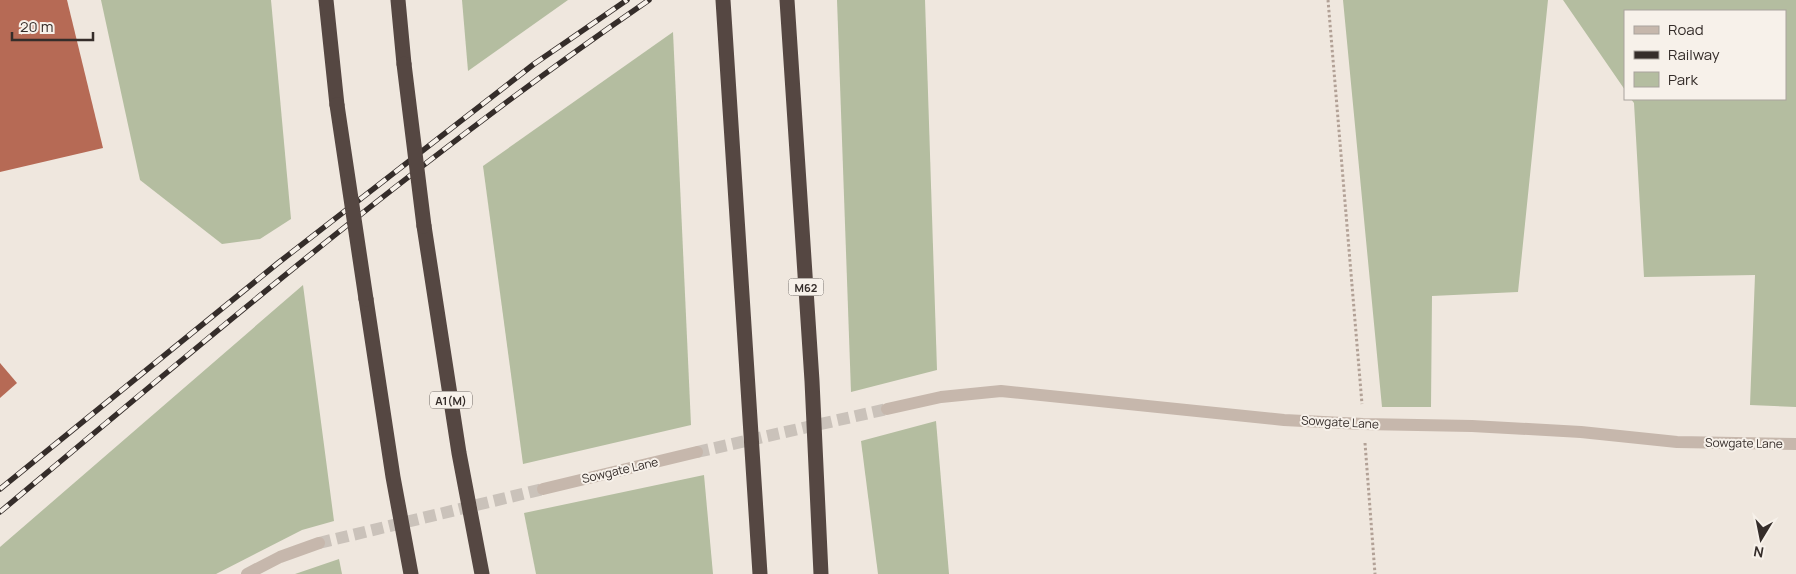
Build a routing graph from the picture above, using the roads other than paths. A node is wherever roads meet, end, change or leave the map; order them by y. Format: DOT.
graph roads {
  1 [pos="326,0"];
  2 [pos="398,0"];
  3 [pos="723,0"];
  4 [pos="787,0"];
  5 [pos="887,409"];
  6 [pos="1796,444"];
  7 [pos="697,452"];
  8 [pos="543,489"];
  9 [pos="319,544"];
  10 [pos="247,574"];
  11 [pos="411,574"];
  12 [pos="482,574"];
  13 [pos="760,574"];
  14 [pos="821,574"];
  1 -- 11 [label="highway, bridge"];
  2 -- 12 [label="highway, A1(M), bridge"];
  3 -- 13 [label="highway"];
  4 -- 14 [label="highway, M62"];
  5 -- 6 [label="street, Sowgate Lane"];
  7 -- 8 [label="street, Sowgate Lane"];
  9 -- 10 [label="street"];
}
